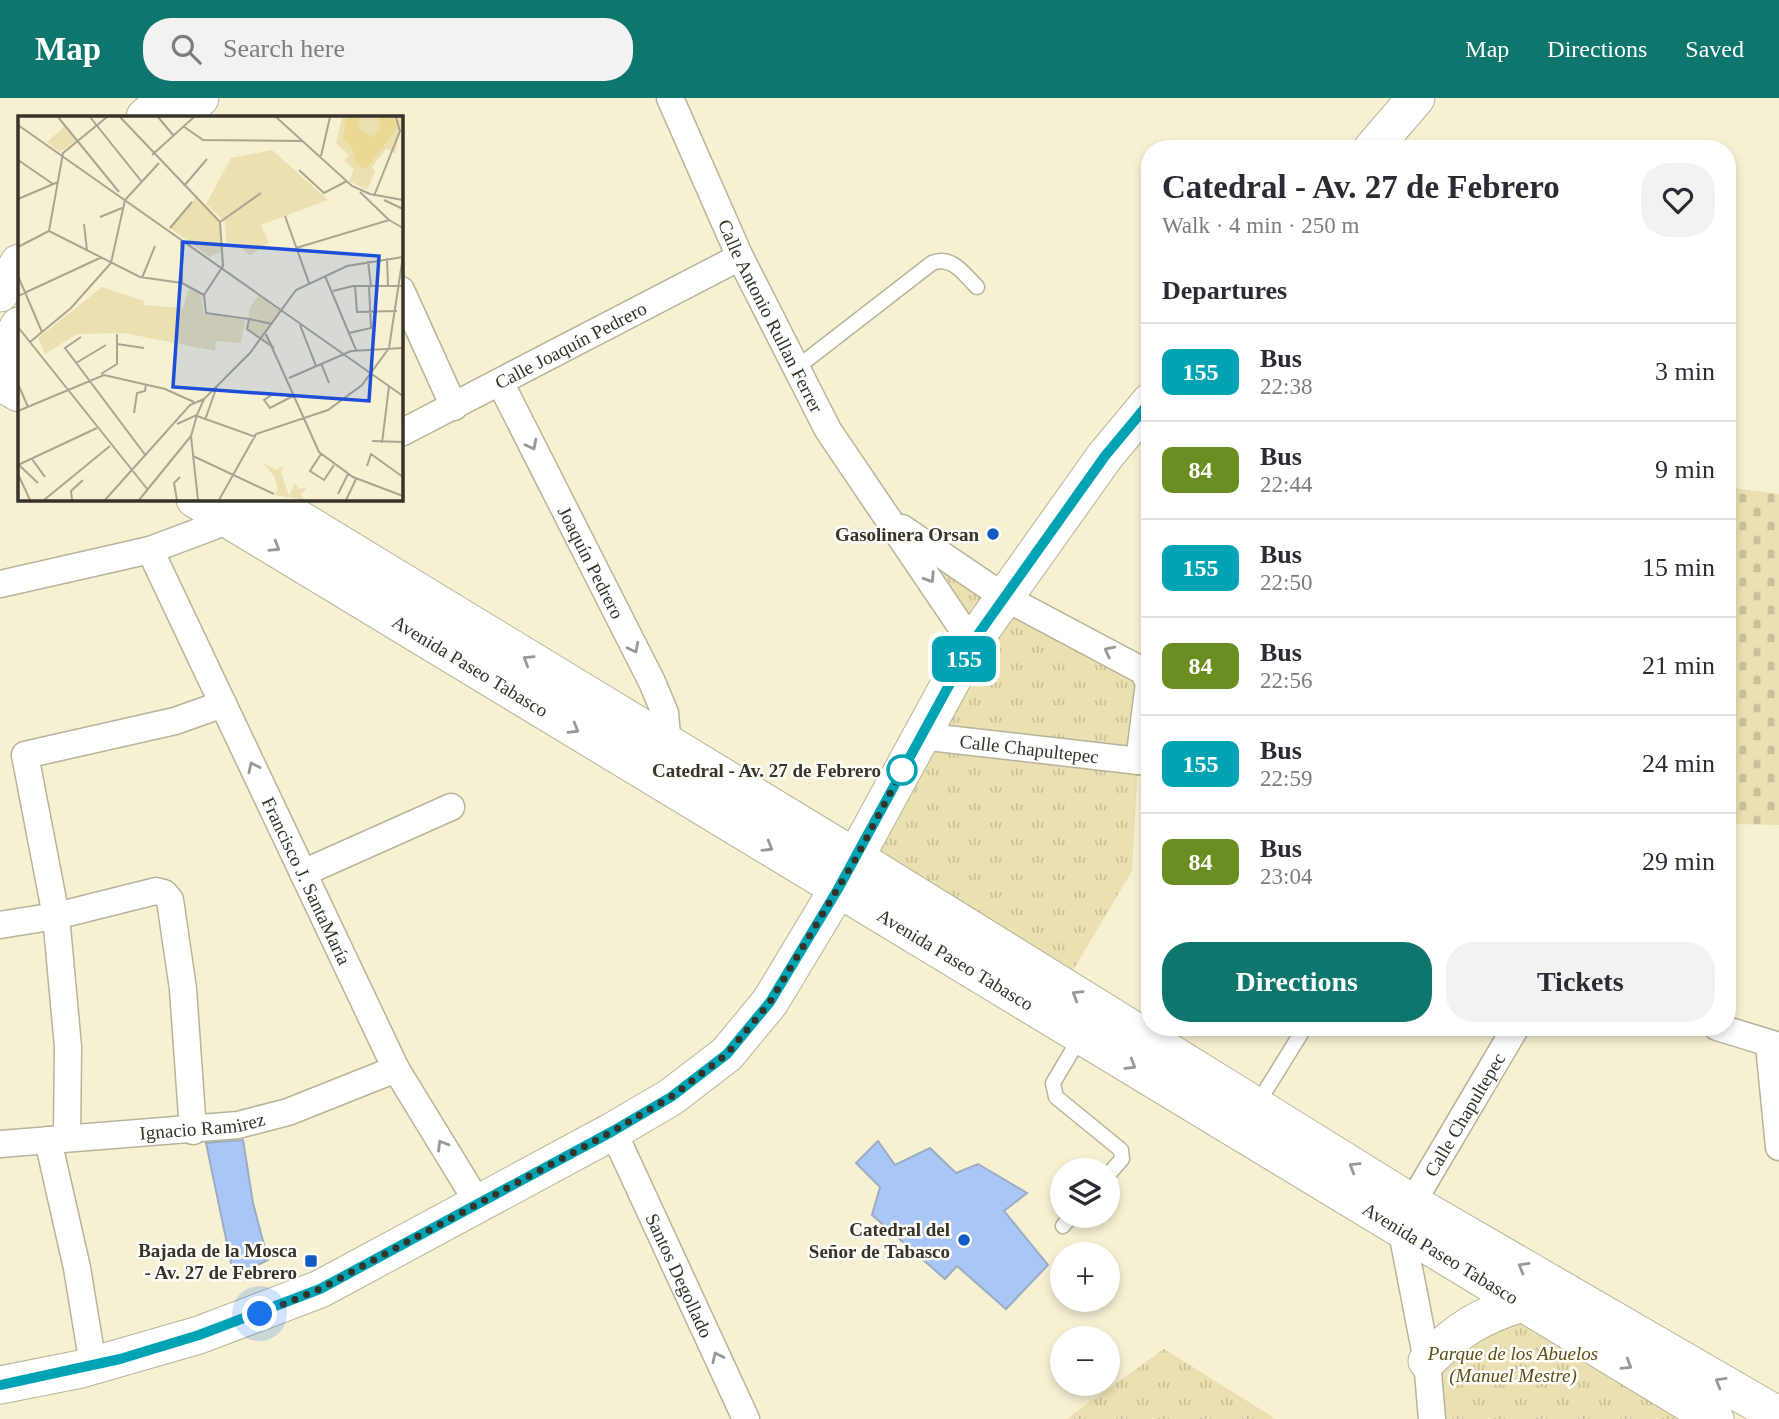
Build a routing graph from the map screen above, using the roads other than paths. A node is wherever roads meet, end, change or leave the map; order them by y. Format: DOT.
graph roads {
  1 [pos="167,98"];
  2 [pos="200,98"];
  3 [pos="1391,98"];
  4 [pos="1416,98"];
  5 [pos="677,101"];
  6 [pos="146,116"];
  7 [pos="178,116"];
  8 [pos="1377,140"];
  9 [pos="1379,140"];
  10 [pos="740,257"];
  11 [pos="18,265"];
  12 [pos="977,287"];
  13 [pos="402,292"];
  14 [pos="0,293"];
  15 [pos="7,356"];
  16 [pos="795,369"];
  17 [pos="501,384"];
  18 [pos="18,390"];
  19 [pos="454,407"];
  20 [pos="1141,413"];
  21 [pos="402,433"];
  22 [pos="197,500"];
  23 [pos="265,500"];
  24 [pos="269,500"];
  25 [pos="230,520"];
  26 [pos="892,521"];
  27 [pos="150,550"];
  28 [pos="0,584"];
  29 [pos="1004,597"];
  30 [pos="972,643"];
  31 [pos="1141,670"];
  32 [pos="223,704"];
  33 [pos="920,736"];
  34 [pos="668,746"];
  35 [pos="1141,761"];
  36 [pos="451,807"];
  37 [pos="856,858"];
  38 [pos="303,873"];
  39 [pos="838,889"];
  40 [pos="56,916"];
  41 [pos="0,925"];
  42 [pos="1736,1033"];
  43 [pos="1082,1035"];
  44 [pos="1141,1035"];
  45 [pos="1143,1036"];
  46 [pos="1299,1036"];
  47 [pos="1511,1036"];
  48 [pos="1774,1045"];
  49 [pos="396,1069"];
  50 [pos="1256,1106"];
  51 [pos="193,1131"];
  52 [pos="613,1131"];
  53 [pos="57,1139"];
  54 [pos="0,1144"];
  55 [pos="1779,1147"];
  56 [pos="1120,1161"];
  57 [pos="478,1203"];
  58 [pos="1407,1215"];
  59 [pos="1525,1302"];
  60 [pos="1427,1361"];
  61 [pos="93,1365"];
  62 [pos="0,1385"];
  63 [pos="1779,1416"];
  64 [pos="746,1419"];
  65 [pos="1432,1419"];
  66 [pos="1715,1419"];
  1 -- 6 [label="main road"];
  2 -- 7 [label="main road"];
  3 -- 8 [label="street"];
  4 -- 9 [label="main road"];
  5 -- 10 [label="street, Calle Antonio Rullan Ferrer"];
  10 -- 16 [label="street, Calle Antonio Rullan Ferrer"];
  10 -- 17 [label="street, Calle Joaquín Pedrero"];
  11 -- 14 [label="main road"];
  12 -- 16 [label="lane"];
  13 -- 19 [label="street"];
  15 -- 18 [label="main road"];
  16 -- 26 [label="street, Calle Antonio Rullan Ferrer"];
  17 -- 19 [label="street, Calle Joaquín Pedrero"];
  17 -- 34 [label="street, Joaquín Pedrero, one-way"];
  19 -- 21 [label="street, Calle Joaquín Pedrero"];
  20 -- 29 [label="main road"];
  22 -- 25 [label="main road, Avenida Paseo Tabasco"];
  23 -- 25 [label="street"];
  34 -- 24 [label="main road, Avenida Paseo Tabasco, one-way"];
  25 -- 27 [label="street"];
  25 -- 39 [label="main road, Avenida Paseo Tabasco, one-way"];
  26 -- 29 [label="street, Calle Antonio Rullan Ferrer"];
  26 -- 30 [label="street, Calle Antonio Rullan Ferrer, one-way"];
  27 -- 28 [label="street"];
  27 -- 32 [label="street, Francisco J. SantaMaría"];
  29 -- 30 [label="main road"];
  31 -- 29 [label="street, Calle Chapultepec, one-way"];
  30 -- 33 [label="main road"];
  38 -- 32 [label="street, Francisco J. SantaMaría, one-way"];
  32 -- 40 [label="street"];
  33 -- 35 [label="street, Calle Chapultepec"];
  33 -- 37 [label="main road"];
  34 -- 37 [label="main road, Avenida Paseo Tabasco"];
  36 -- 38 [label="street"];
  37 -- 39 [label="main road"];
  44 -- 37 [label="main road, Avenida Paseo Tabasco, one-way"];
  38 -- 49 [label="street, Francisco J. SantaMaría"];
  39 -- 43 [label="main road, Avenida Paseo Tabasco"];
  39 -- 52 [label="main road"];
  40 -- 41 [label="street"];
  40 -- 51 [label="street"];
  40 -- 53 [label="street"];
  42 -- 48 [label="street"];
  43 -- 56 [label="lane"];
  43 -- 58 [label="main road, Avenida Paseo Tabasco, one-way"];
  50 -- 45 [label="main road, Avenida Paseo Tabasco, one-way"];
  46 -- 50 [label="lane"];
  47 -- 58 [label="street, Calle Chapultepec"];
  48 -- 55 [label="street"];
  49 -- 51 [label="street, Ignacio Ramirez"];
  57 -- 49 [label="street, Francisco J. SantaMaría, one-way"];
  58 -- 50 [label="main road, Avenida Paseo Tabasco, one-way"];
  51 -- 53 [label="street, Ignacio Ramirez"];
  52 -- 57 [label="main road"];
  64 -- 52 [label="street, Santos Degollado, one-way"];
  53 -- 54 [label="street, Ignacio Ramirez"];
  53 -- 61 [label="street"];
  57 -- 61 [label="main road"];
  58 -- 59 [label="main road, Avenida Paseo Tabasco"];
  58 -- 60 [label="street"];
  63 -- 58 [label="main road, Avenida Paseo Tabasco, one-way"];
  59 -- 60 [label="main road"];
  59 -- 66 [label="main road, Avenida Paseo Tabasco, one-way"];
  60 -- 65 [label="street"];
  61 -- 62 [label="main road"];
}
